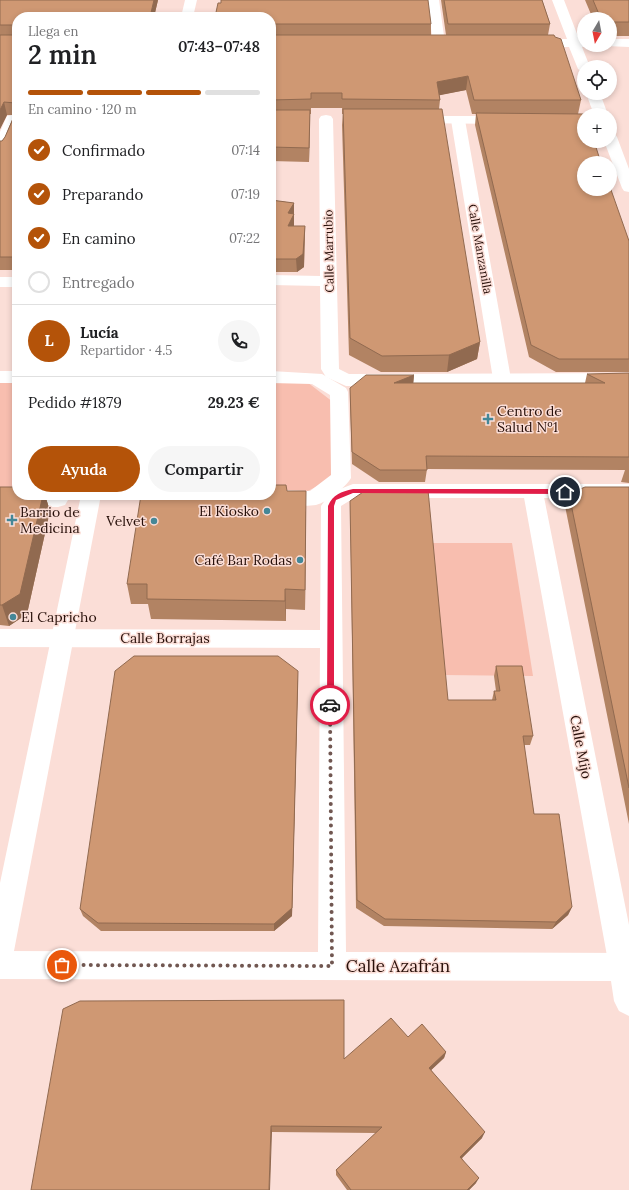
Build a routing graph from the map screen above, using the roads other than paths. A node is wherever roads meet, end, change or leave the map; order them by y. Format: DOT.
graph roads {
  1 [pos="191,0"];
  2 [pos="432,0"];
  3 [pos="558,0"];
  4 [pos="188,12"];
  5 [pos="577,39"];
  6 [pos="423,43"];
  7 [pos="439,43"];
  8 [pos="454,43"];
  9 [pos="522,43"];
  10 [pos="577,43"];
  11 [pos="617,43"];
  12 [pos="629,43"];
  13 [pos="10,119"];
  14 [pos="326,119"];
  15 [pos="404,120"];
  16 [pos="458,120"];
  17 [pos="520,120"];
  18 [pos="614,148"];
  19 [pos="0,149"];
  20 [pos="629,188"];
  21 [pos="276,280"];
  22 [pos="329,281"];
  23 [pos="0,282"];
  24 [pos="12,282"];
  25 [pos="0,377"];
  26 [pos="12,377"];
  27 [pos="276,377"];
  28 [pos="502,379"];
  29 [pos="629,379"];
  30 [pos="334,382"];
  31 [pos="629,491"];
  32 [pos="534,492"];
  33 [pos="329,495"];
  34 [pos="276,497"];
  35 [pos="0,499"];
  36 [pos="12,499"];
  37 [pos="90,500"];
  38 [pos="0,638"];
  39 [pos="62,638"];
  40 [pos="330,639"];
  41 [pos="0,951"];
  42 [pos="0,965"];
  43 [pos="332,966"];
  44 [pos="626,967"];
  45 [pos="629,1001"];
  1 -- 4 [label="street"];
  2 -- 7 [label="street"];
  3 -- 5 [label="street"];
  6 -- 7 [label="street"];
  7 -- 8 [label="street"];
  9 -- 10 [label="street"];
  11 -- 12 [label="street"];
  13 -- 19 [label="street"];
  14 -- 22 [label="street, Calle Marrubio"];
  15 -- 16 [label="street"];
  16 -- 17 [label="street"];
  16 -- 28 [label="street, Calle Manzanilla"];
  18 -- 20 [label="street"];
  21 -- 22 [label="street"];
  22 -- 30 [label="street, Calle Marrubio"];
  23 -- 24 [label="street"];
  25 -- 26 [label="street"];
  27 -- 30 [label="street"];
  28 -- 29 [label="street"];
  28 -- 30 [label="street"];
  30 -- 33 [label="street, Calle Marrubio"];
  31 -- 32 [label="street"];
  32 -- 33 [label="street"];
  32 -- 44 [label="street, Calle Mijo"];
  33 -- 34 [label="street"];
  33 -- 40 [label="street"];
  35 -- 36 [label="street"];
  37 -- 39 [label="street"];
  38 -- 39 [label="street, Calle Borrajas"];
  39 -- 40 [label="street, Calle Borrajas"];
  39 -- 41 [label="street"];
  40 -- 43 [label="street"];
  42 -- 43 [label="street, Calle Azafrán"];
  43 -- 44 [label="street, Calle Azafrán"];
  44 -- 45 [label="street, Calle Mijo"];
}
